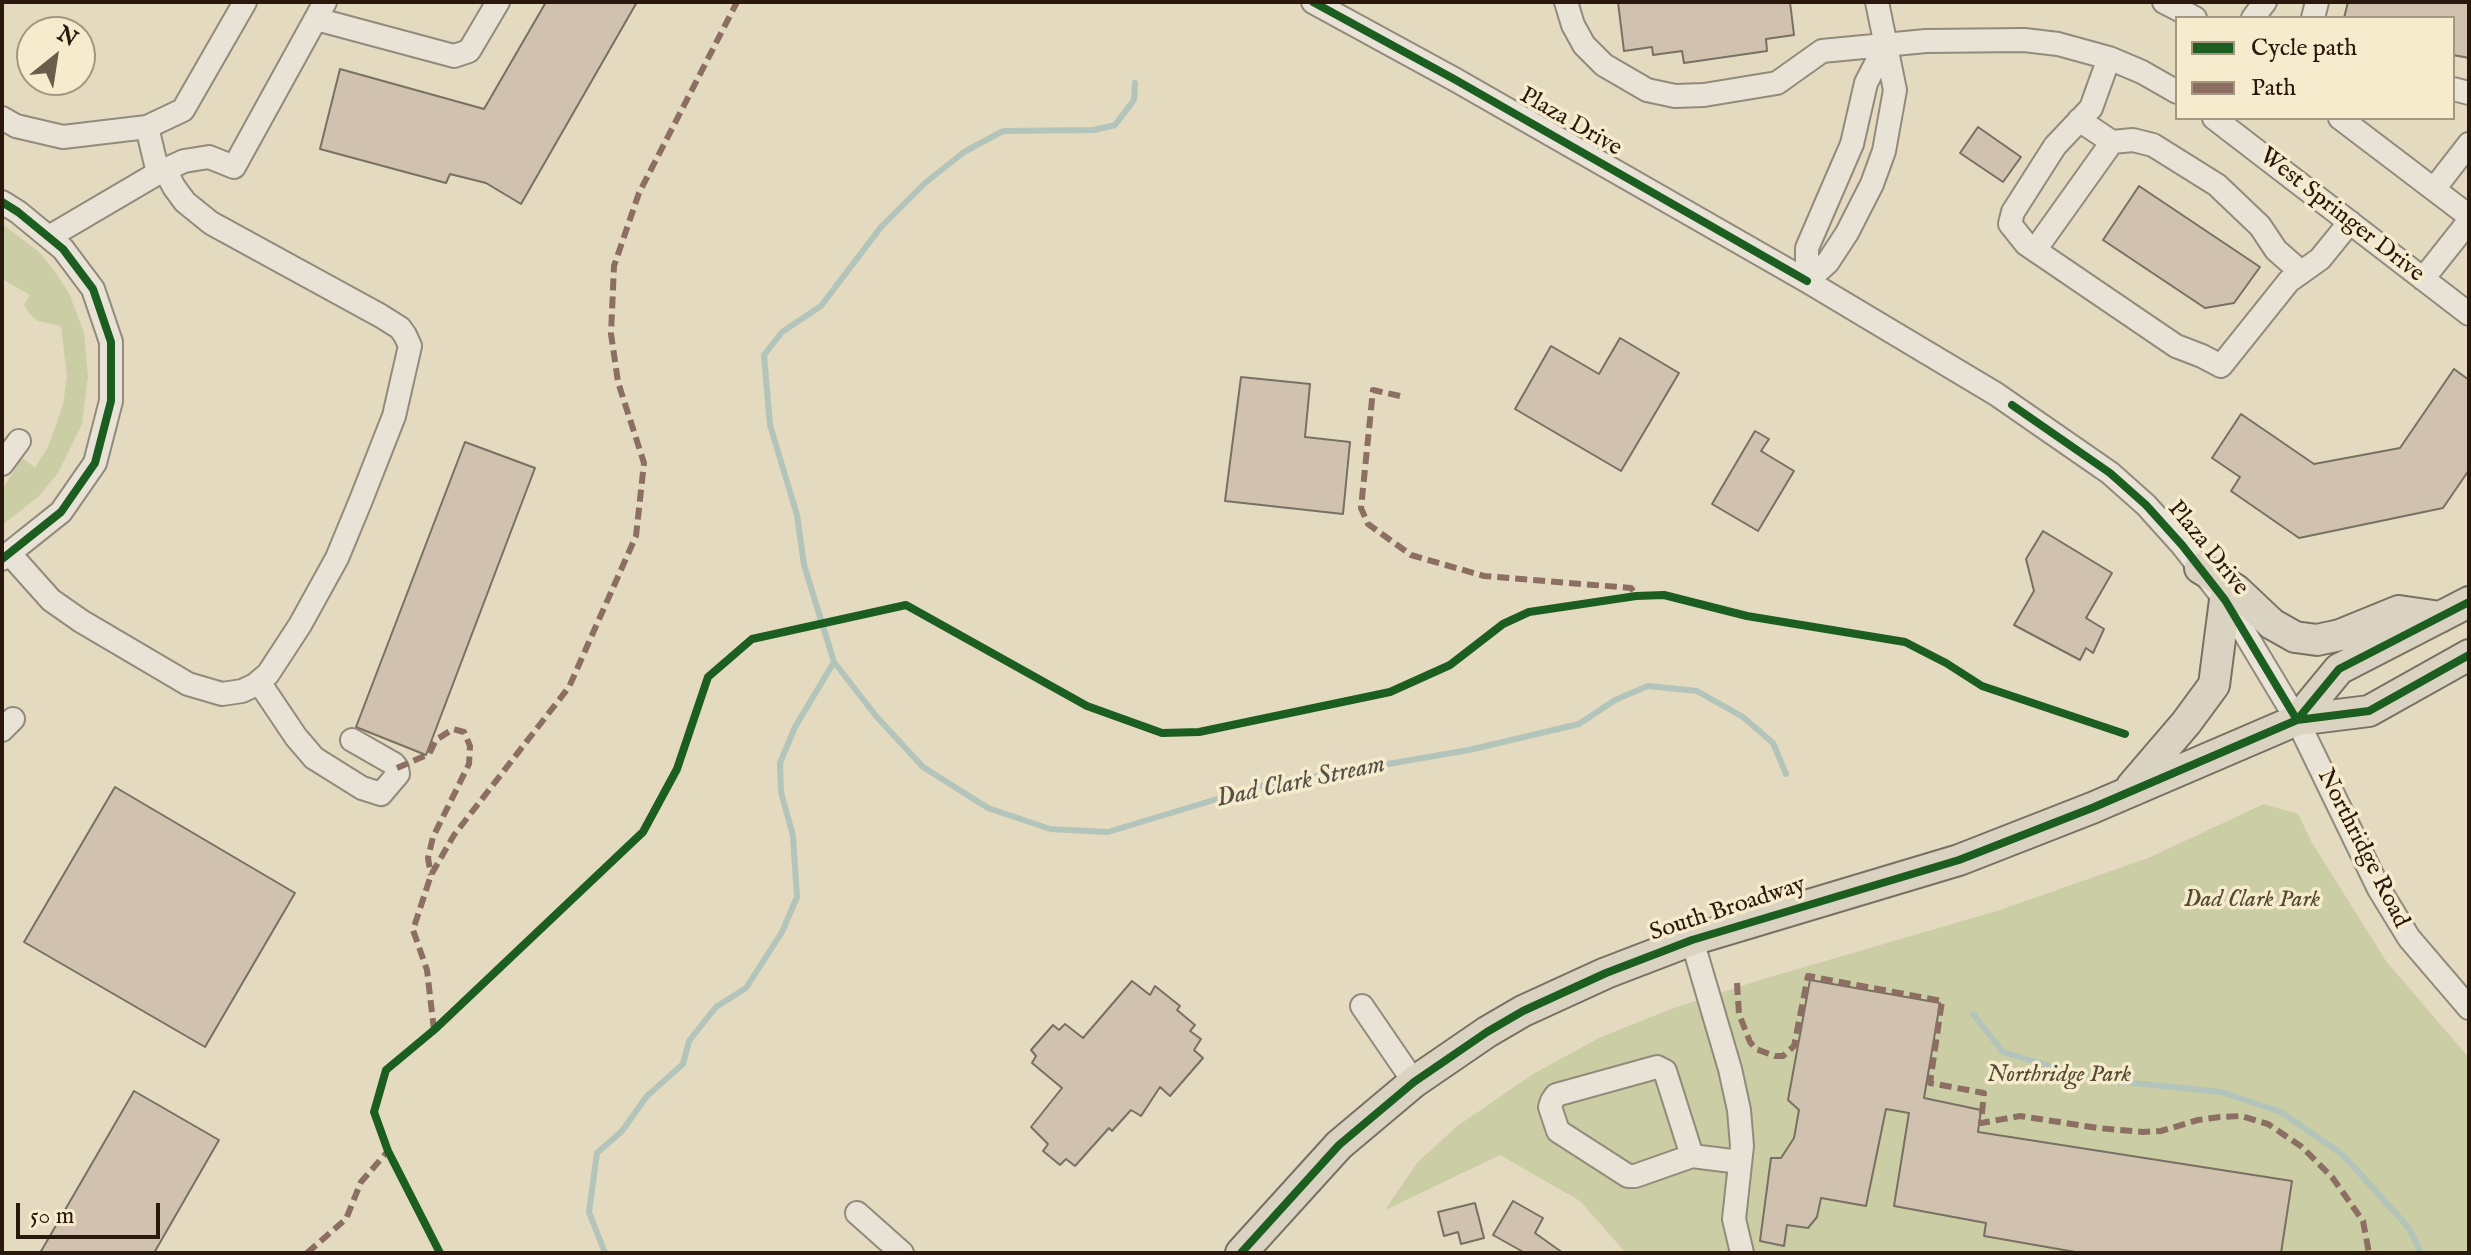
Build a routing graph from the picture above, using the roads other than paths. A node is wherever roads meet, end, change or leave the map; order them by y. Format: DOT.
graph roads {
  1 [pos="245,2"];
  2 [pos="498,2"];
  3 [pos="1313,2"];
  4 [pos="1566,2"];
  5 [pos="1877,2"];
  6 [pos="2164,2"];
  7 [pos="320,11"];
  8 [pos="2191,16"];
  9 [pos="1885,46"];
  10 [pos="2109,58"];
  11 [pos="2175,91"];
  12 [pos="2,118"];
  13 [pos="2079,120"];
  14 [pos="2217,120"];
  15 [pos="2343,120"];
  16 [pos="147,127"];
  17 [pos="2112,142"];
  18 [pos="2469,144"];
  19 [pos="162,171"];
  20 [pos="2434,189"];
  21 [pos="2,202"];
  22 [pos="2469,218"];
  23 [pos="2350,222"];
  24 [pos="49,237"];
  25 [pos="2035,250"];
  26 [pos="2301,272"];
  27 [pos="2423,279"];
  28 [pos="1807,281"];
  29 [pos="2469,314"];
  30 [pos="19,441"];
  31 [pos="2,464"];
  32 [pos="6,556"];
  33 [pos="2200,568"];
  34 [pos="2225,600"];
  35 [pos="2469,602"];
  36 [pos="2440,617"];
  37 [pos="2469,655"];
  38 [pos="259,682"];
  39 [pos="2297,720"];
  40 [pos="352,740"];
  41 [pos="2126,793"];
  42 [pos="1692,940"];
  43 [pos="1362,1006"];
  44 [pos="2469,1008"];
  45 [pos="1414,1082"];
  46 [pos="1692,1156"];
  47 [pos="1740,1162"];
  48 [pos="857,1213"];
  49 [pos="902,1253"];
  50 [pos="1241,1253"];
  51 [pos="1742,1253"];
  1 -- 16 [label="street"];
  2 -- 7 [label="street"];
  3 -- 28 [label="street, Plaza Drive"];
  4 -- 9 [label="street"];
  5 -- 9 [label="street"];
  6 -- 8 [label="street"];
  7 -- 19 [label="street"];
  9 -- 10 [label="street"];
  9 -- 28 [label="street"];
  9 -- 28 [label="street"];
  10 -- 11 [label="street"];
  10 -- 13 [label="street"];
  12 -- 16 [label="street"];
  13 -- 17 [label="street"];
  13 -- 25 [label="street"];
  14 -- 23 [label="street, West Springer Drive"];
  15 -- 20 [label="street"];
  16 -- 19 [label="street"];
  17 -- 25 [label="street"];
  17 -- 26 [label="street"];
  18 -- 20 [label="street"];
  19 -- 24 [label="street"];
  19 -- 38 [label="street"];
  20 -- 22 [label="street"];
  21 -- 24 [label="street"];
  22 -- 27 [label="street"];
  23 -- 26 [label="street"];
  23 -- 27 [label="street, West Springer Drive"];
  24 -- 32 [label="street"];
  25 -- 26 [label="street"];
  27 -- 29 [label="street, West Springer Drive"];
  28 -- 33 [label="street, Plaza Drive"];
  30 -- 31 [label="street"];
  32 -- 38 [label="street"];
  33 -- 34 [label="street, Plaza Drive"];
  33 -- 36 [label="main road"];
  34 -- 39 [label="street, Plaza Drive"];
  34 -- 41 [label="main road"];
  35 -- 36 [label="main road, South Broadway"];
  36 -- 39 [label="main road, South Broadway"];
  37 -- 39 [label="main road, South Broadway"];
  38 -- 40 [label="street"];
  39 -- 41 [label="main road, South Broadway"];
  39 -- 44 [label="street, Northridge Road"];
  41 -- 42 [label="main road, South Broadway"];
  42 -- 45 [label="main road, South Broadway"];
  42 -- 47 [label="street"];
  43 -- 45 [label="street"];
  45 -- 50 [label="main road, South Broadway"];
  46 -- 46 [label="street"];
  46 -- 47 [label="street"];
  47 -- 51 [label="street"];
  48 -- 49 [label="street"];
}
